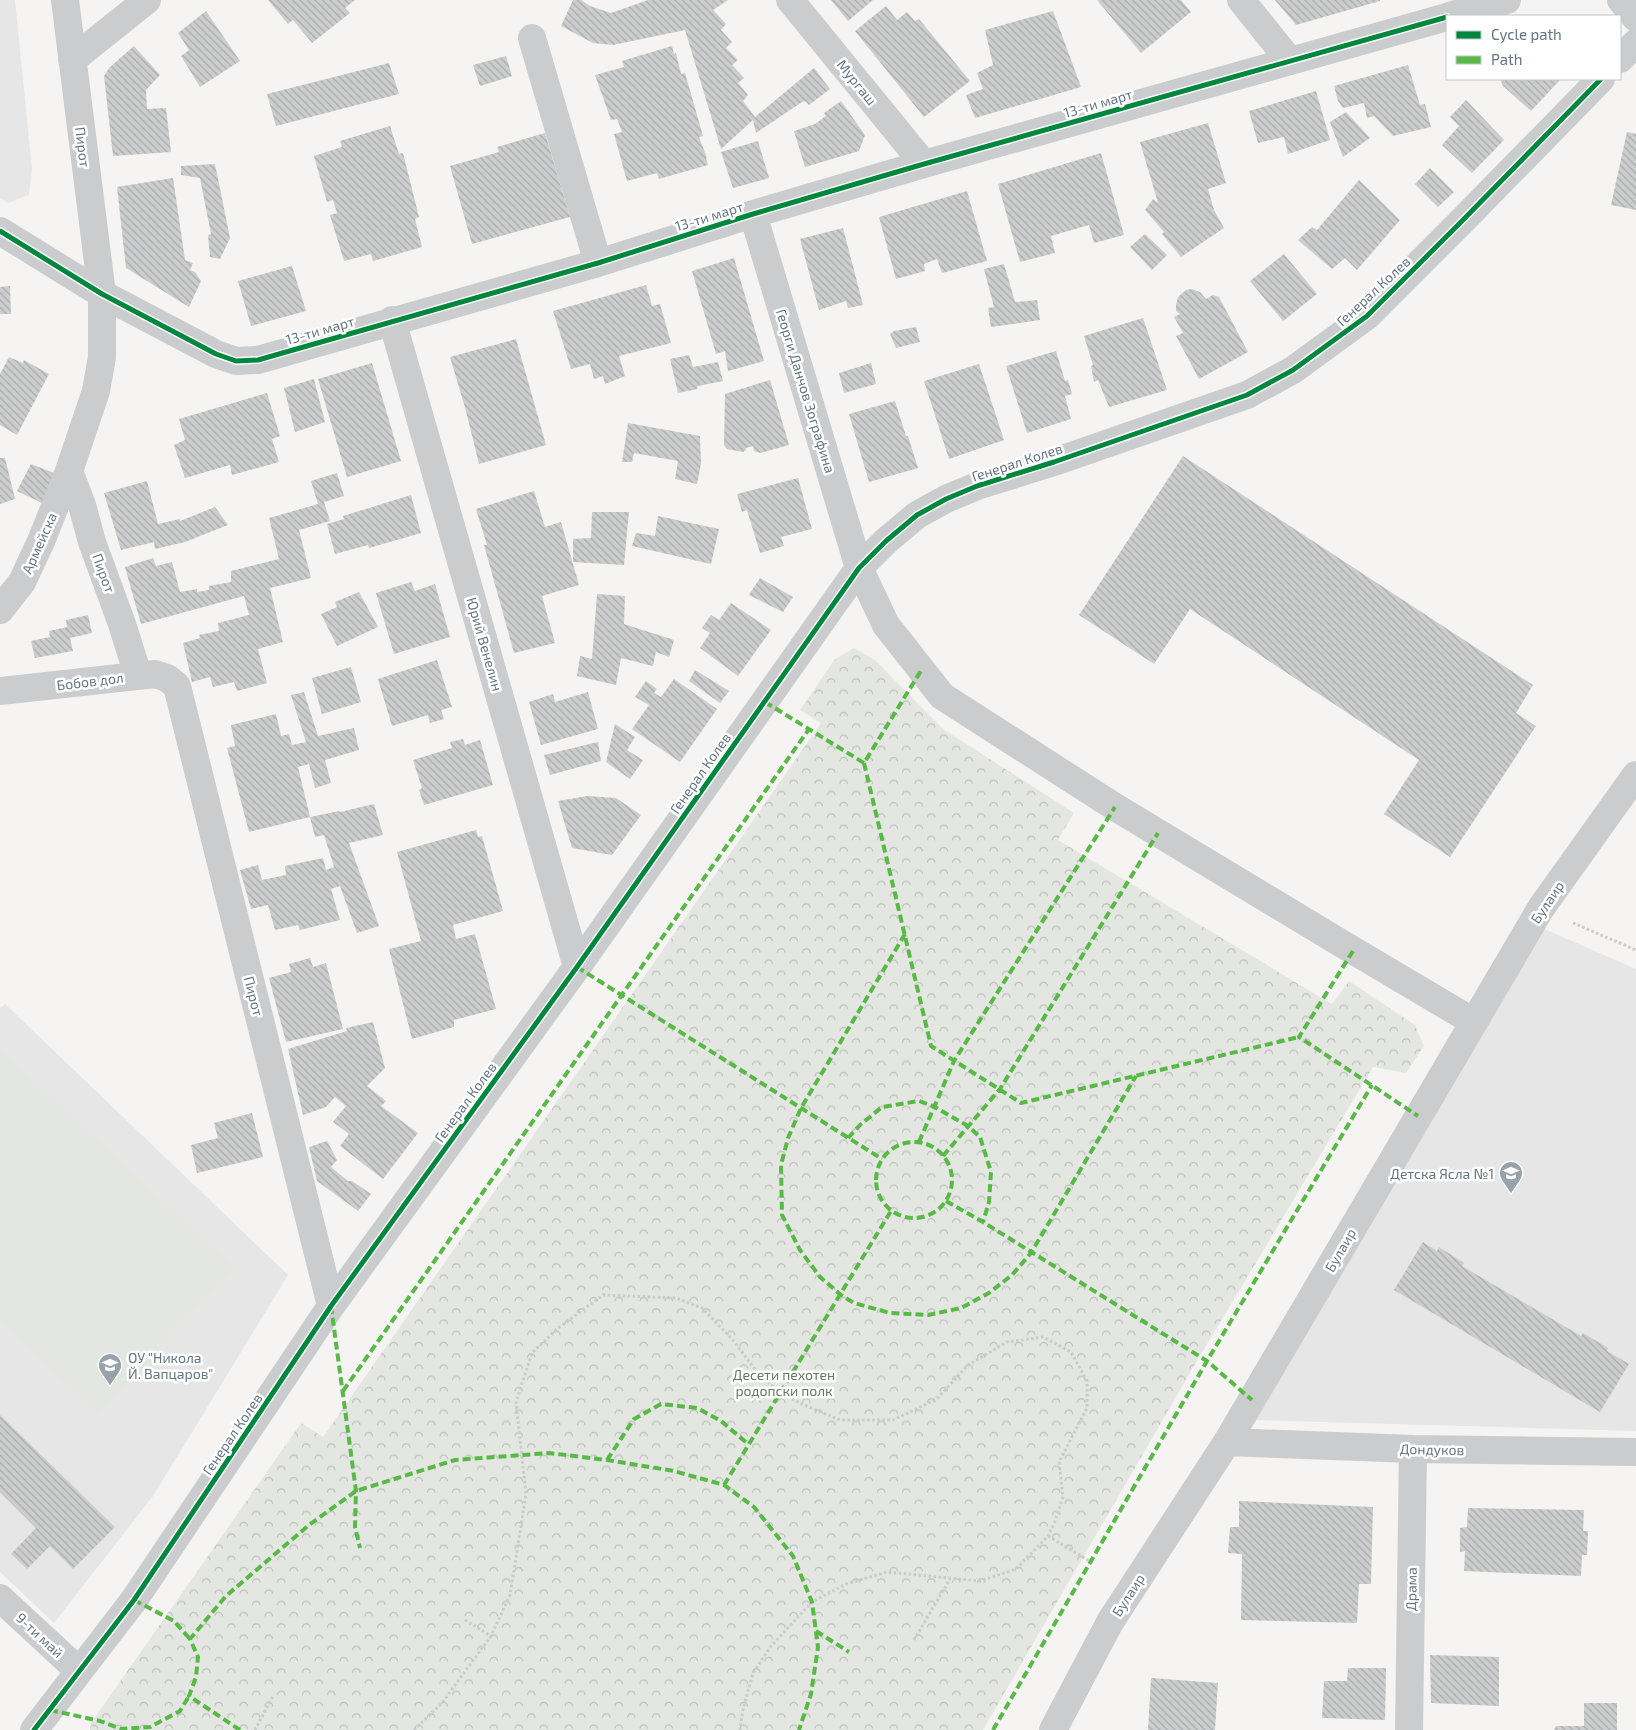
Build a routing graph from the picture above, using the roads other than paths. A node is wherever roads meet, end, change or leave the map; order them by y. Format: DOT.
graph roads {
  1 [pos="65,0"];
  2 [pos="147,0"];
  3 [pos="790,0"];
  4 [pos="1241,0"];
  5 [pos="1507,0"];
  6 [pos="1621,0"];
  7 [pos="1452,15"];
  8 [pos="1446,17"];
  9 [pos="1636,18"];
  10 [pos="532,38"];
  11 [pos="1636,43"];
  12 [pos="1621,58"];
  13 [pos="72,60"];
  14 [pos="1290,61"];
  15 [pos="1600,80"];
  16 [pos="924,164"];
  17 [pos="752,214"];
  18 [pos="0,231"];
  19 [pos="598,263"];
  20 [pos="102,294"];
  21 [pos="392,320"];
  22 [pos="69,471"];
  23 [pos="859,568"];
  24 [pos="0,610"];
  25 [pos="138,675"];
  26 [pos="177,686"];
  27 [pos="0,691"];
  28 [pos="1636,775"];
  29 [pos="577,967"];
  30 [pos="1474,1022"];
  31 [pos="331,1306"];
  32 [pos="1228,1442"];
  33 [pos="1413,1449"];
  34 [pos="1636,1452"];
  35 [pos="0,1598"];
  36 [pos="79,1671"];
  37 [pos="34,1730"];
  38 [pos="1053,1730"];
  39 [pos="1409,1730"];
  1 -- 13 [label="street, Пирот"];
  2 -- 13 [label="street"];
  3 -- 16 [label="street, Мургаш"];
  4 -- 14 [label="street"];
  5 -- 7 [label="street, 13-ти март"];
  6 -- 9 [label="street"];
  8 -- 14 [label="street, 13-ти март"];
  10 -- 19 [label="street"];
  11 -- 12 [label="street"];
  13 -- 20 [label="street, Пирот"];
  14 -- 16 [label="street, 13-ти март"];
  15 -- 23 [label="street, Генерал Колев"];
  16 -- 17 [label="street, 13-ти март"];
  17 -- 19 [label="street, 13-ти март"];
  17 -- 23 [label="street, Георги Данчов Зографина"];
  18 -- 20 [label="street, 13-ти март"];
  19 -- 21 [label="street, 13-ти март"];
  20 -- 21 [label="street, 13-ти март"];
  20 -- 22 [label="street, Пирот"];
  21 -- 29 [label="street, Юрий Венелин"];
  22 -- 24 [label="street, Армейска"];
  22 -- 25 [label="street, Пирот"];
  23 -- 29 [label="street, Генерал Колев"];
  23 -- 30 [label="street, Георги Данчов Зографина"];
  25 -- 26 [label="street, Бобов дол"];
  25 -- 27 [label="street, Бобов дол"];
  26 -- 31 [label="street, Пирот"];
  28 -- 30 [label="street, Булаир"];
  29 -- 31 [label="street, Генерал Колев"];
  30 -- 32 [label="street, Булаир"];
  31 -- 36 [label="street, Генерал Колев"];
  32 -- 33 [label="street, Дондуков"];
  32 -- 38 [label="street, Булаир"];
  33 -- 34 [label="street, Дондуков"];
  33 -- 39 [label="street, Драма"];
  35 -- 36 [label="street, 9-ти май"];
  36 -- 37 [label="street, Генерал Колев"];
}
